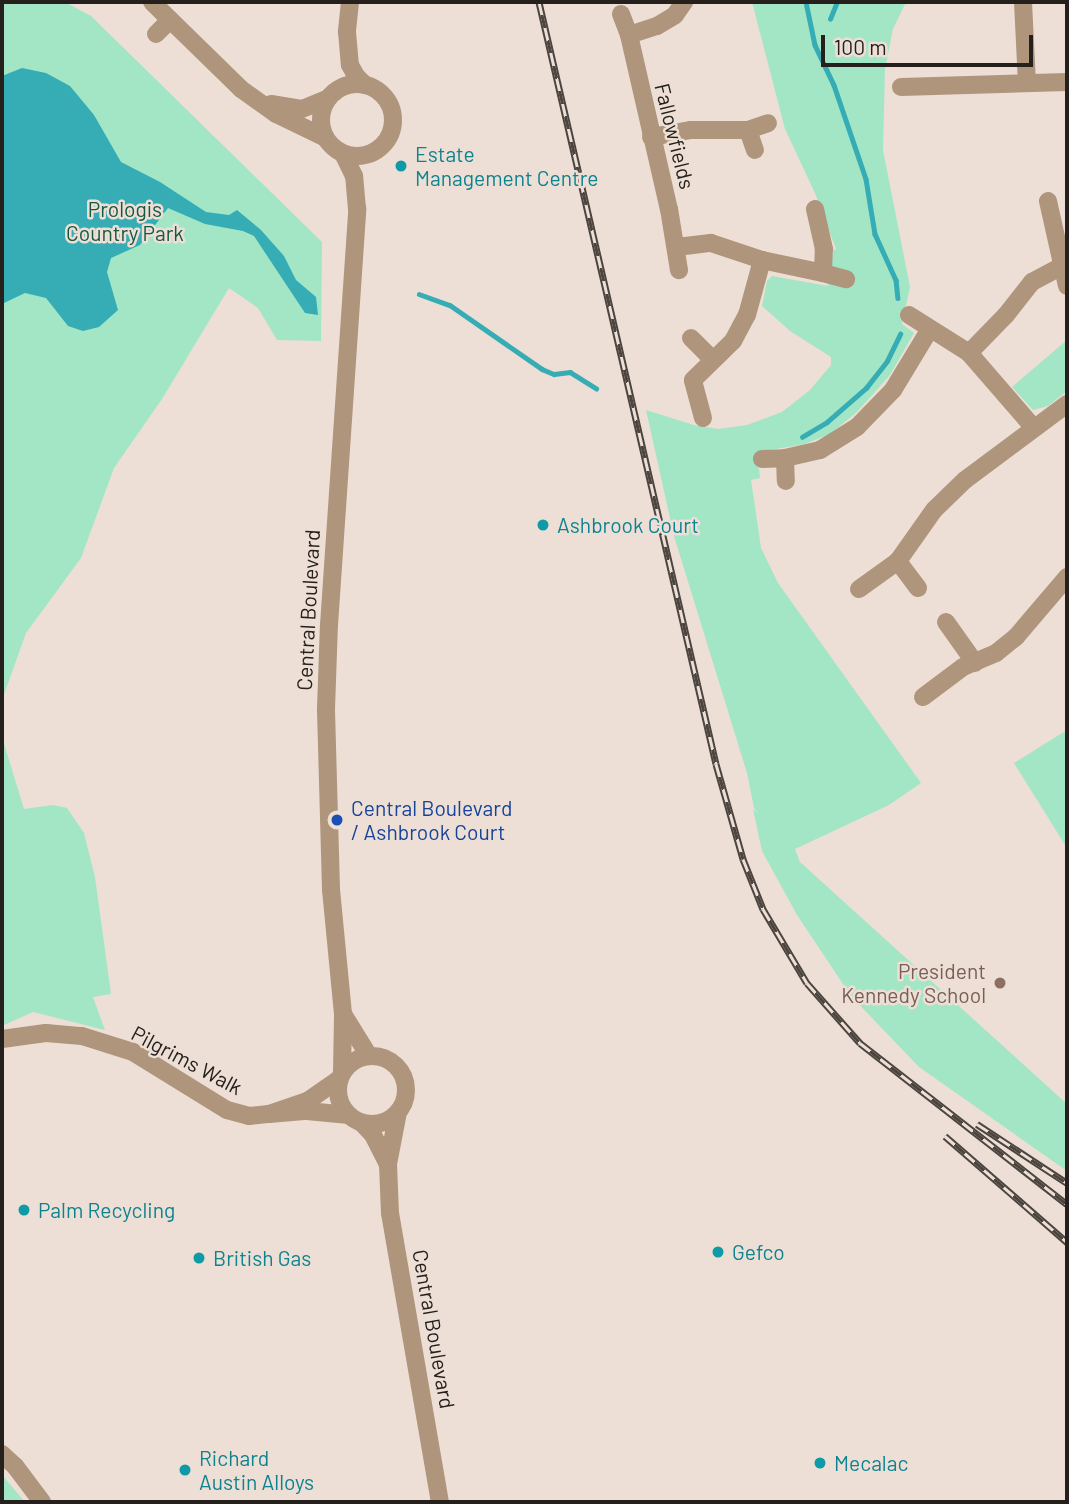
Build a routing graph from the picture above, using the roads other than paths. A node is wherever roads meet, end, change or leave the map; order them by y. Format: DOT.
graph roads {
  1 [pos="152,2"];
  2 [pos="350,2"];
  3 [pos="684,2"];
  4 [pos="1023,2"];
  5 [pos="621,15"];
  6 [pos="170,20"];
  7 [pos="347,32"];
  8 [pos="156,34"];
  9 [pos="629,36"];
  10 [pos="1067,82"];
  11 [pos="1027,83"];
  12 [pos="365,85"];
  13 [pos="901,87"];
  14 [pos="329,96"];
  15 [pos="257,100"];
  16 [pos="768,123"];
  17 [pos="748,130"];
  18 [pos="651,137"];
  19 [pos="326,138"];
  20 [pos="376,150"];
  21 [pos="755,150"];
  22 [pos="343,153"];
  23 [pos="1048,201"];
  24 [pos="357,209"];
  25 [pos="815,209"];
  26 [pos="677,247"];
  27 [pos="762,260"];
  28 [pos="1062,266"];
  29 [pos="679,270"];
  30 [pos="823,274"];
  31 [pos="846,279"];
  32 [pos="1067,286"];
  33 [pos="911,316"];
  34 [pos="930,329"];
  35 [pos="691,338"];
  36 [pos="968,354"];
  37 [pos="713,360"];
  38 [pos="1067,404"];
  39 [pos="703,418"];
  40 [pos="1034,429"];
  41 [pos="785,458"];
  42 [pos="762,459"];
  43 [pos="786,481"];
  44 [pos="898,561"];
  45 [pos="1067,577"];
  46 [pos="918,588"];
  47 [pos="859,589"];
  48 [pos="946,622"];
  49 [pos="975,663"];
  50 [pos="923,697"];
  51 [pos="343,1014"];
  52 [pos="2,1040"];
  53 [pos="369,1056"];
  54 [pos="340,1076"];
  55 [pos="398,1112"];
  56 [pos="269,1114"];
  57 [pos="355,1119"];
  58 [pos="388,1164"];
  59 [pos="2,1454"];
  60 [pos="42,1502"];
  61 [pos="440,1502"];
  1 -- 6 [label="street"];
  2 -- 7 [label="street"];
  3 -- 9 [label="street"];
  4 -- 11 [label="street"];
  5 -- 9 [label="street, Fallowfields"];
  6 -- 8 [label="street"];
  6 -- 15 [label="street"];
  7 -- 12 [label="street"];
  7 -- 14 [label="street"];
  9 -- 18 [label="street, Fallowfields"];
  10 -- 11 [label="street"];
  11 -- 13 [label="street"];
  12 -- 14 [label="street"];
  12 -- 20 [label="street"];
  14 -- 15 [label="street"];
  14 -- 19 [label="street"];
  15 -- 19 [label="street"];
  16 -- 17 [label="street"];
  17 -- 18 [label="street"];
  17 -- 21 [label="street"];
  18 -- 26 [label="street, Fallowfields"];
  19 -- 22 [label="street"];
  20 -- 22 [label="street"];
  20 -- 24 [label="street, Central Boulevard"];
  22 -- 24 [label="street, Central Boulevard"];
  23 -- 28 [label="street"];
  24 -- 51 [label="street, Central Boulevard"];
  25 -- 30 [label="street"];
  26 -- 27 [label="street"];
  26 -- 29 [label="street, Fallowfields"];
  27 -- 30 [label="street"];
  27 -- 37 [label="street"];
  28 -- 32 [label="street"];
  28 -- 36 [label="street"];
  30 -- 31 [label="street"];
  33 -- 34 [label="street"];
  34 -- 36 [label="street"];
  34 -- 41 [label="street"];
  35 -- 37 [label="street"];
  36 -- 40 [label="street"];
  37 -- 39 [label="street"];
  38 -- 40 [label="street"];
  40 -- 44 [label="street"];
  41 -- 42 [label="street"];
  41 -- 43 [label="street"];
  44 -- 46 [label="street"];
  44 -- 47 [label="street"];
  45 -- 49 [label="street"];
  48 -- 49 [label="street"];
  49 -- 50 [label="street"];
  51 -- 53 [label="street, Central Boulevard"];
  51 -- 54 [label="street, Central Boulevard"];
  52 -- 56 [label="street, Pilgrims Walk"];
  53 -- 54 [label="street"];
  53 -- 55 [label="street"];
  54 -- 56 [label="street, Pilgrims Walk"];
  54 -- 57 [label="street"];
  55 -- 57 [label="street"];
  55 -- 58 [label="street, Central Boulevard"];
  56 -- 57 [label="street, Pilgrims Walk"];
  57 -- 58 [label="street, Central Boulevard"];
  58 -- 61 [label="street, Central Boulevard"];
  59 -- 60 [label="street"];
}
